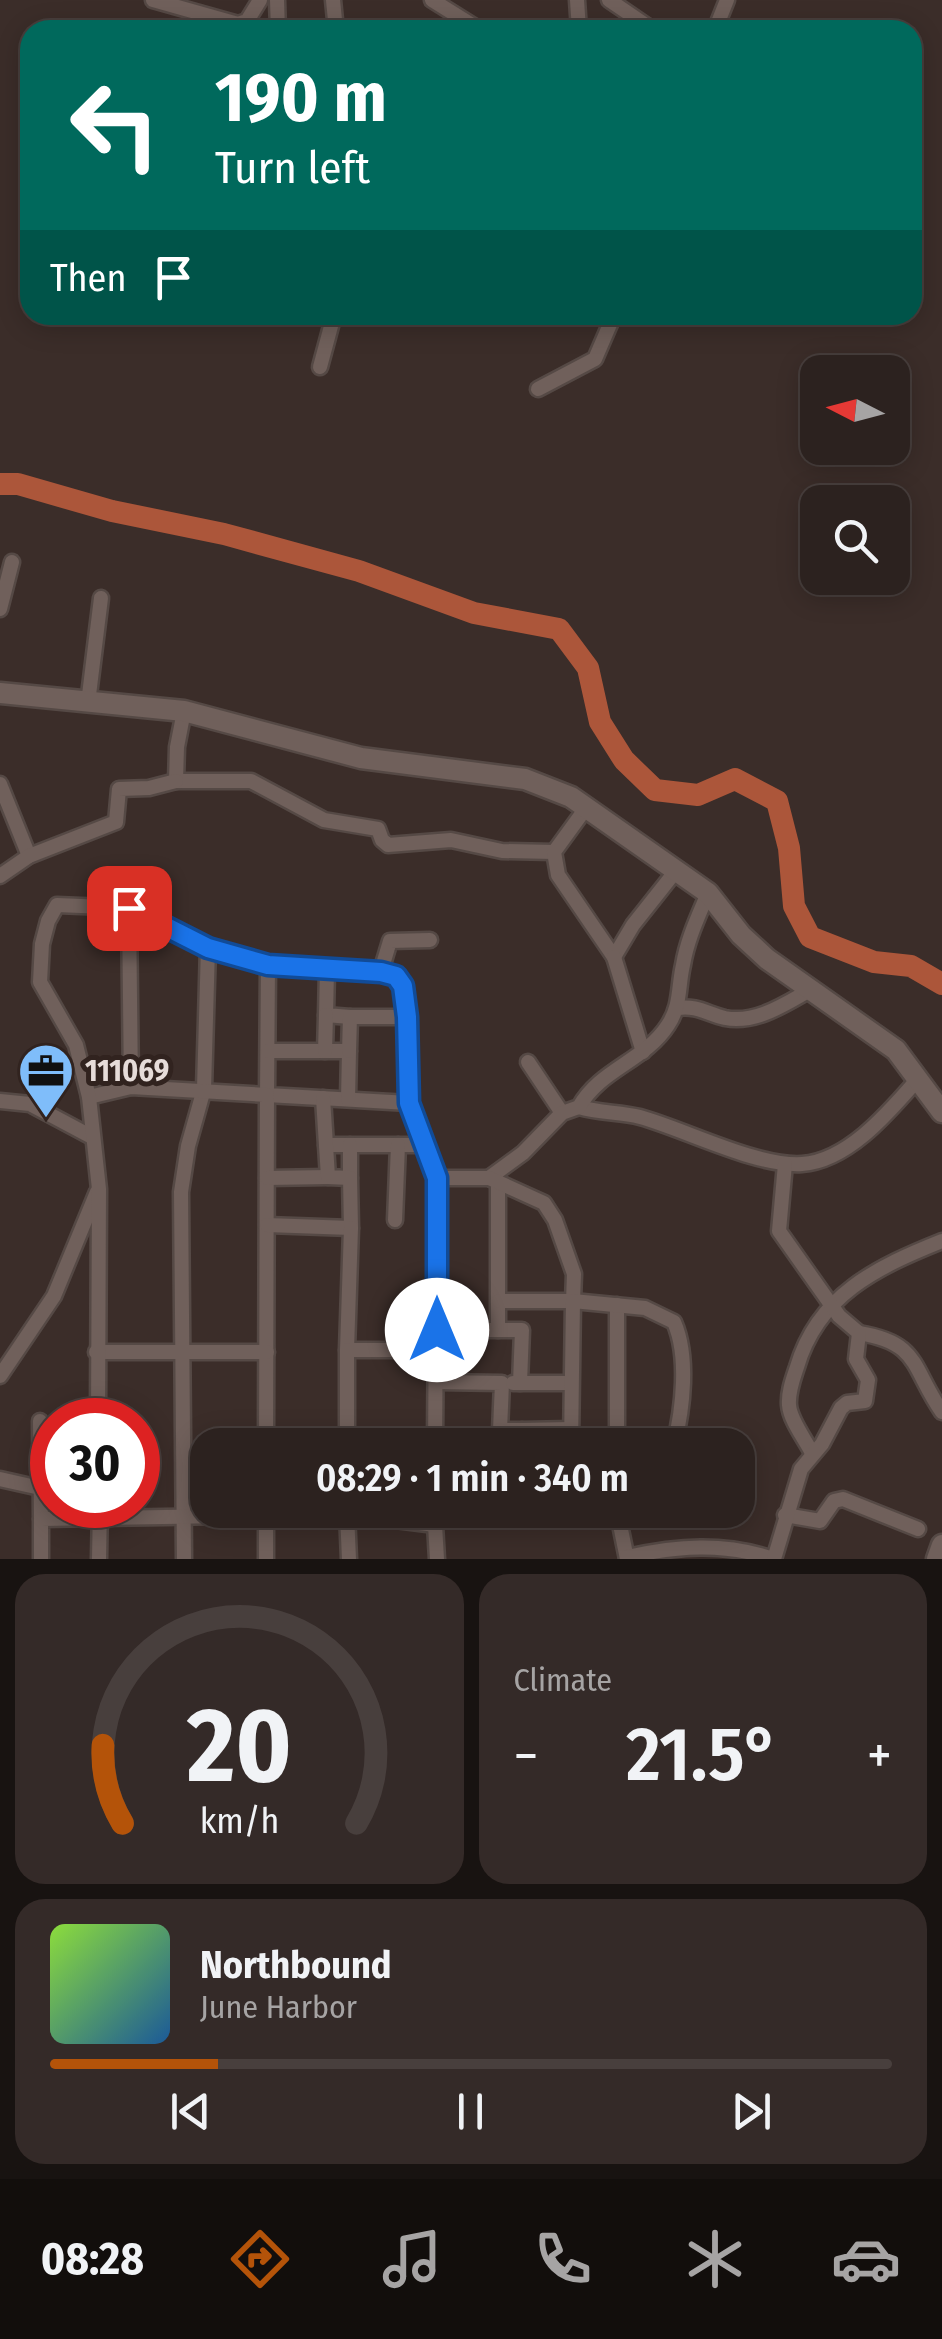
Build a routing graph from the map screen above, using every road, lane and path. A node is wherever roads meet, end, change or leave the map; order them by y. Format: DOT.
graph roads {
  1 [pos="153,0"];
  2 [pos="432,0"];
  3 [pos="608,0"];
  4 [pos="228,20"];
  5 [pos="464,20"];
  6 [pos="638,20"];
  7 [pos="331,325"];
  8 [pos="610,325"];
  9 [pos="320,367"];
  10 [pos="538,389"];
  11 [pos="12,562"];
  12 [pos="101,598"];
  13 [pos="0,609"];
  14 [pos="0,693"];
  15 [pos="88,703"];
  16 [pos="184,711"];
  17 [pos="176,781"];
  18 [pos="0,784"];
  19 [pos="586,808"];
  20 [pos="554,852"];
  21 [pos="29,856"];
  22 [pos="674,872"];
  23 [pos="0,876"];
  24 [pos="708,893"];
  25 [pos="129,908"];
  26 [pos="430,940"];
  27 [pos="208,948"];
  28 [pos="614,957"];
  29 [pos="268,965"];
  30 [pos="326,970"];
  31 [pos="381,972"];
  32 [pos="810,990"];
  33 [pos="678,1008"];
  34 [pos="326,1015"];
  35 [pos="350,1016"];
  36 [pos="407,1017"];
  37 [pos="268,1051"];
  38 [pos="325,1051"];
  39 [pos="348,1052"];
  40 [pos="643,1052"];
  41 [pos="528,1062"];
  42 [pos="918,1080"];
  43 [pos="131,1087"];
  44 [pos="204,1089"];
  45 [pos="267,1095"];
  46 [pos="89,1096"];
  47 [pos="323,1098"];
  48 [pos="0,1100"];
  49 [pos="348,1100"];
  50 [pos="409,1103"];
  51 [pos="579,1108"];
  52 [pos="942,1112"];
  53 [pos="562,1113"];
  54 [pos="92,1136"];
  55 [pos="326,1145"];
  56 [pos="350,1145"];
  57 [pos="398,1145"];
  58 [pos="425,1145"];
  59 [pos="786,1164"];
  60 [pos="328,1176"];
  61 [pos="267,1178"];
  62 [pos="350,1178"];
  63 [pos="437,1178"];
  64 [pos="493,1180"];
  65 [pos="98,1190"];
  66 [pos="395,1220"];
  67 [pos="267,1225"];
  68 [pos="351,1228"];
  69 [pos="942,1240"];
  70 [pos="499,1301"];
  71 [pos="521,1301"];
  72 [pos="573,1301"];
  73 [pos="830,1304"];
  74 [pos="617,1305"];
  75 [pos="437,1330"];
  76 [pos="498,1330"];
  77 [pos="522,1330"];
  78 [pos="859,1332"];
  79 [pos="347,1350"];
  80 [pos="438,1350"];
  81 [pos="96,1352"];
  82 [pos="182,1352"];
  83 [pos="267,1352"];
  84 [pos="0,1376"];
  85 [pos="438,1382"];
  86 [pos="502,1383"];
  87 [pos="571,1383"];
  88 [pos="520,1384"];
  89 [pos="97,1398"];
  90 [pos="942,1412"];
  91 [pos="266,1428"];
  92 [pos="347,1428"];
  93 [pos="436,1428"];
  94 [pos="500,1428"];
  95 [pos="570,1428"];
  96 [pos="617,1428"];
  97 [pos="679,1428"];
  98 [pos="812,1453"];
  99 [pos="0,1480"];
  100 [pos="30,1486"];
  101 [pos="160,1514"];
  102 [pos="185,1515"];
  103 [pos="190,1515"];
  104 [pos="784,1515"];
  105 [pos="41,1528"];
  106 [pos="100,1528"];
  107 [pos="266,1528"];
  108 [pos="348,1528"];
  109 [pos="435,1528"];
  110 [pos="621,1528"];
  111 [pos="918,1529"];
  112 [pos="942,1545"];
  113 [pos="627,1558"];
  114 [pos="41,1559"];
  115 [pos="99,1559"];
  116 [pos="184,1559"];
  117 [pos="266,1559"];
  118 [pos="349,1559"];
  119 [pos="436,1559"];
  120 [pos="773,1559"];
  121 [pos="937,1559"];
  1 -- 4 [label="street"];
  2 -- 5 [label="street"];
  3 -- 6 [label="street"];
  7 -- 9 [label="street"];
  8 -- 10 [label="street"];
  11 -- 13 [label="street"];
  12 -- 15 [label="street"];
  14 -- 15 [label="street"];
  15 -- 16 [label="street"];
  16 -- 17 [label="street"];
  16 -- 19 [label="street"];
  17 -- 20 [label="street"];
  17 -- 21 [label="street"];
  18 -- 21 [label="street"];
  19 -- 20 [label="street"];
  19 -- 22 [label="street"];
  20 -- 28 [label="street"];
  21 -- 23 [label="street"];
  22 -- 24 [label="street"];
  22 -- 28 [label="street"];
  24 -- 32 [label="street"];
  24 -- 33 [label="street"];
  25 -- 27 [label="street"];
  25 -- 43 [label="street"];
  25 -- 46 [label="street"];
  26 -- 31 [label="street"];
  27 -- 29 [label="street"];
  27 -- 44 [label="street"];
  28 -- 40 [label="street"];
  29 -- 30 [label="street"];
  29 -- 37 [label="street"];
  30 -- 31 [label="street"];
  30 -- 34 [label="street"];
  31 -- 36 [label="street"];
  32 -- 33 [label="street"];
  32 -- 42 [label="street"];
  33 -- 40 [label="street"];
  34 -- 35 [label="street"];
  34 -- 38 [label="street"];
  35 -- 36 [label="street"];
  35 -- 39 [label="street"];
  36 -- 50 [label="street"];
  37 -- 38 [label="street"];
  37 -- 45 [label="street"];
  38 -- 39 [label="street"];
  39 -- 49 [label="street"];
  40 -- 51 [label="street"];
  41 -- 53 [label="street"];
  42 -- 52 [label="street"];
  42 -- 59 [label="street"];
  43 -- 44 [label="street"];
  43 -- 46 [label="street"];
  44 -- 45 [label="street"];
  44 -- 82 [label="street"];
  45 -- 47 [label="street"];
  45 -- 61 [label="street"];
  46 -- 54 [label="street"];
  47 -- 49 [label="street"];
  47 -- 55 [label="street"];
  48 -- 54 [label="street"];
  49 -- 50 [label="street"];
  50 -- 58 [label="street"];
  51 -- 53 [label="street"];
  51 -- 59 [label="street"];
  53 -- 64 [label="street"];
  54 -- 65 [label="street"];
  55 -- 56 [label="street"];
  55 -- 60 [label="street"];
  56 -- 57 [label="street"];
  56 -- 62 [label="street"];
  57 -- 58 [label="street"];
  57 -- 66 [label="street"];
  58 -- 63 [label="street"];
  59 -- 73 [label="street"];
  60 -- 61 [label="street"];
  60 -- 62 [label="street"];
  61 -- 67 [label="street"];
  62 -- 68 [label="street"];
  63 -- 64 [label="street"];
  63 -- 75 [label="street"];
  64 -- 70 [label="street"];
  64 -- 72 [label="street"];
  65 -- 81 [label="street"];
  65 -- 84 [label="street"];
  67 -- 68 [label="street"];
  67 -- 83 [label="street"];
  68 -- 79 [label="street"];
  69 -- 73 [label="street"];
  70 -- 71 [label="street"];
  70 -- 76 [label="street"];
  71 -- 72 [label="street"];
  71 -- 77 [label="street"];
  72 -- 74 [label="street"];
  72 -- 87 [label="street"];
  73 -- 78 [label="street"];
  73 -- 98 [label="street"];
  74 -- 96 [label="street"];
  74 -- 97 [label="street"];
  75 -- 76 [label="street"];
  75 -- 80 [label="street"];
  76 -- 77 [label="street"];
  77 -- 88 [label="street"];
  78 -- 90 [label="street"];
  78 -- 98 [label="street"];
  79 -- 80 [label="street"];
  79 -- 92 [label="street"];
  80 -- 85 [label="street"];
  81 -- 82 [label="street"];
  81 -- 89 [label="street"];
  82 -- 83 [label="street"];
  82 -- 102 [label="street"];
  83 -- 91 [label="street"];
  85 -- 86 [label="street"];
  85 -- 93 [label="street"];
  86 -- 88 [label="street"];
  86 -- 94 [label="street"];
  87 -- 88 [label="street"];
  87 -- 95 [label="street"];
  98 -- 104 [label="street"];
  99 -- 100 [label="street"];
  101 -- 102 [label="street"];
  102 -- 103 [label="street"];
  102 -- 116 [label="street"];
  104 -- 111 [label="street"];
  104 -- 120 [label="street"];
  105 -- 114 [label="street"];
  106 -- 115 [label="street"];
  107 -- 117 [label="street"];
  108 -- 118 [label="street"];
  109 -- 119 [label="street"];
  110 -- 113 [label="street"];
  112 -- 121 [label="street"];
  113 -- 120 [label="street"];
}
